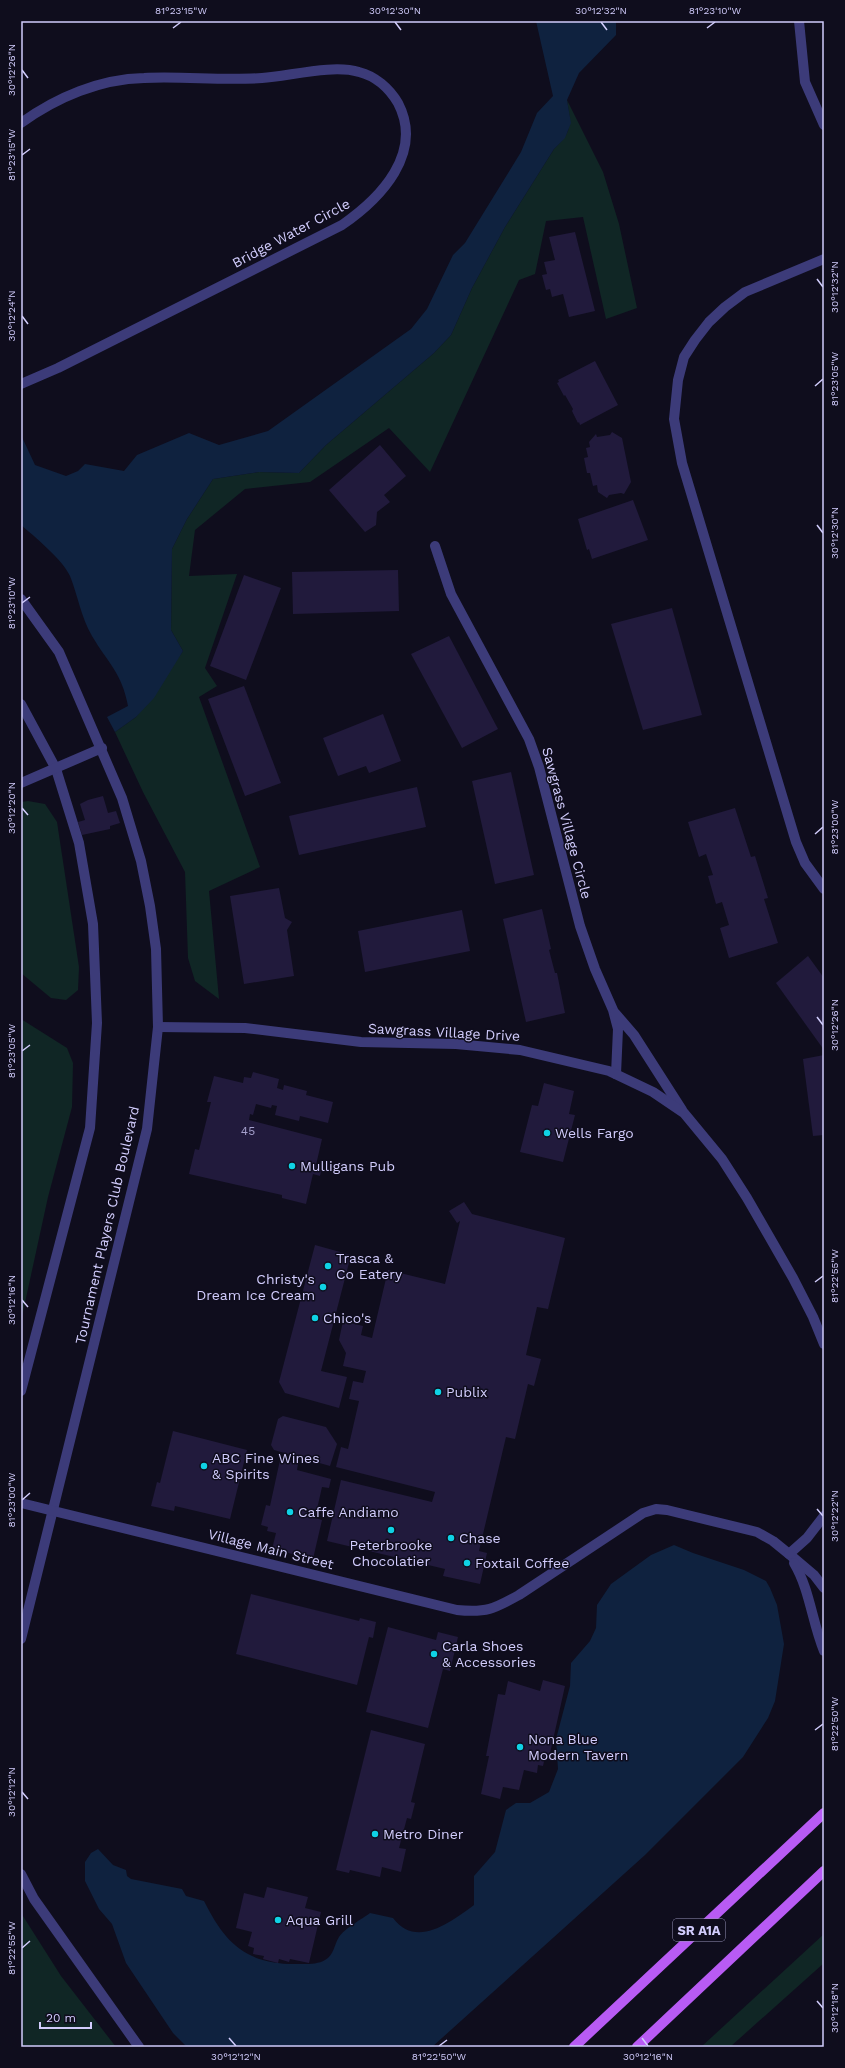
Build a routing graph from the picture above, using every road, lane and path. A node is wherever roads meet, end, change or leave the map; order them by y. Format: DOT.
graph roads {
  1 [pos="799,21"];
  2 [pos="21,122"];
  3 [pos="824,125"];
  4 [pos="824,259"];
  5 [pos="21,384"];
  6 [pos="435,546"];
  7 [pos="21,599"];
  8 [pos="21,704"];
  9 [pos="102,748"];
  10 [pos="56,769"];
  11 [pos="21,783"];
  12 [pos="824,889"];
  13 [pos="614,1010"];
  14 [pos="158,1027"];
  15 [pos="616,1074"];
  16 [pos="684,1113"];
  17 [pos="824,1344"];
  18 [pos="21,1391"];
  19 [pos="21,1503"];
  20 [pos="52,1510"];
  21 [pos="824,1516"];
  22 [pos="789,1554"];
  23 [pos="824,1588"];
  24 [pos="25,1605"];
  25 [pos="21,1638"];
  26 [pos="824,1651"];
  27 [pos="824,1813"];
  28 [pos="824,1870"];
  29 [pos="21,1874"];
  30 [pos="139,2047"];
  31 [pos="574,2047"];
  32 [pos="637,2047"];
  1 -- 3 [label="street"];
  2 -- 5 [label="street, Bridge Water Circle"];
  4 -- 12 [label="street"];
  6 -- 13 [label="street, Sawgrass Village Circle"];
  7 -- 9 [label="street, Tournament Players Club Boulevard"];
  8 -- 10 [label="street"];
  9 -- 10 [label="street"];
  9 -- 14 [label="street, Tournament Players Club Boulevard"];
  10 -- 11 [label="street"];
  10 -- 18 [label="street"];
  13 -- 15 [label="street, Sawgrass Village Circle"];
  13 -- 16 [label="street"];
  14 -- 15 [label="street, Sawgrass Village Drive"];
  14 -- 20 [label="street, Tournament Players Club Boulevard"];
  15 -- 16 [label="street, Sawgrass Village Drive"];
  16 -- 17 [label="street, Sawgrass Village Drive"];
  19 -- 20 [label="street, Village Main Street"];
  20 -- 22 [label="street, Village Main Street"];
  20 -- 24 [label="street, Tournament Players Club Boulevard"];
  21 -- 22 [label="street"];
  22 -- 23 [label="street, Village Main Street"];
  22 -- 26 [label="street"];
  24 -- 25 [label="street, Tournament Players Club Boulevard"];
  27 -- 31 [label="main road, SR A1A"];
  28 -- 32 [label="main road, SR A1A"];
  29 -- 30 [label="street"];
}
